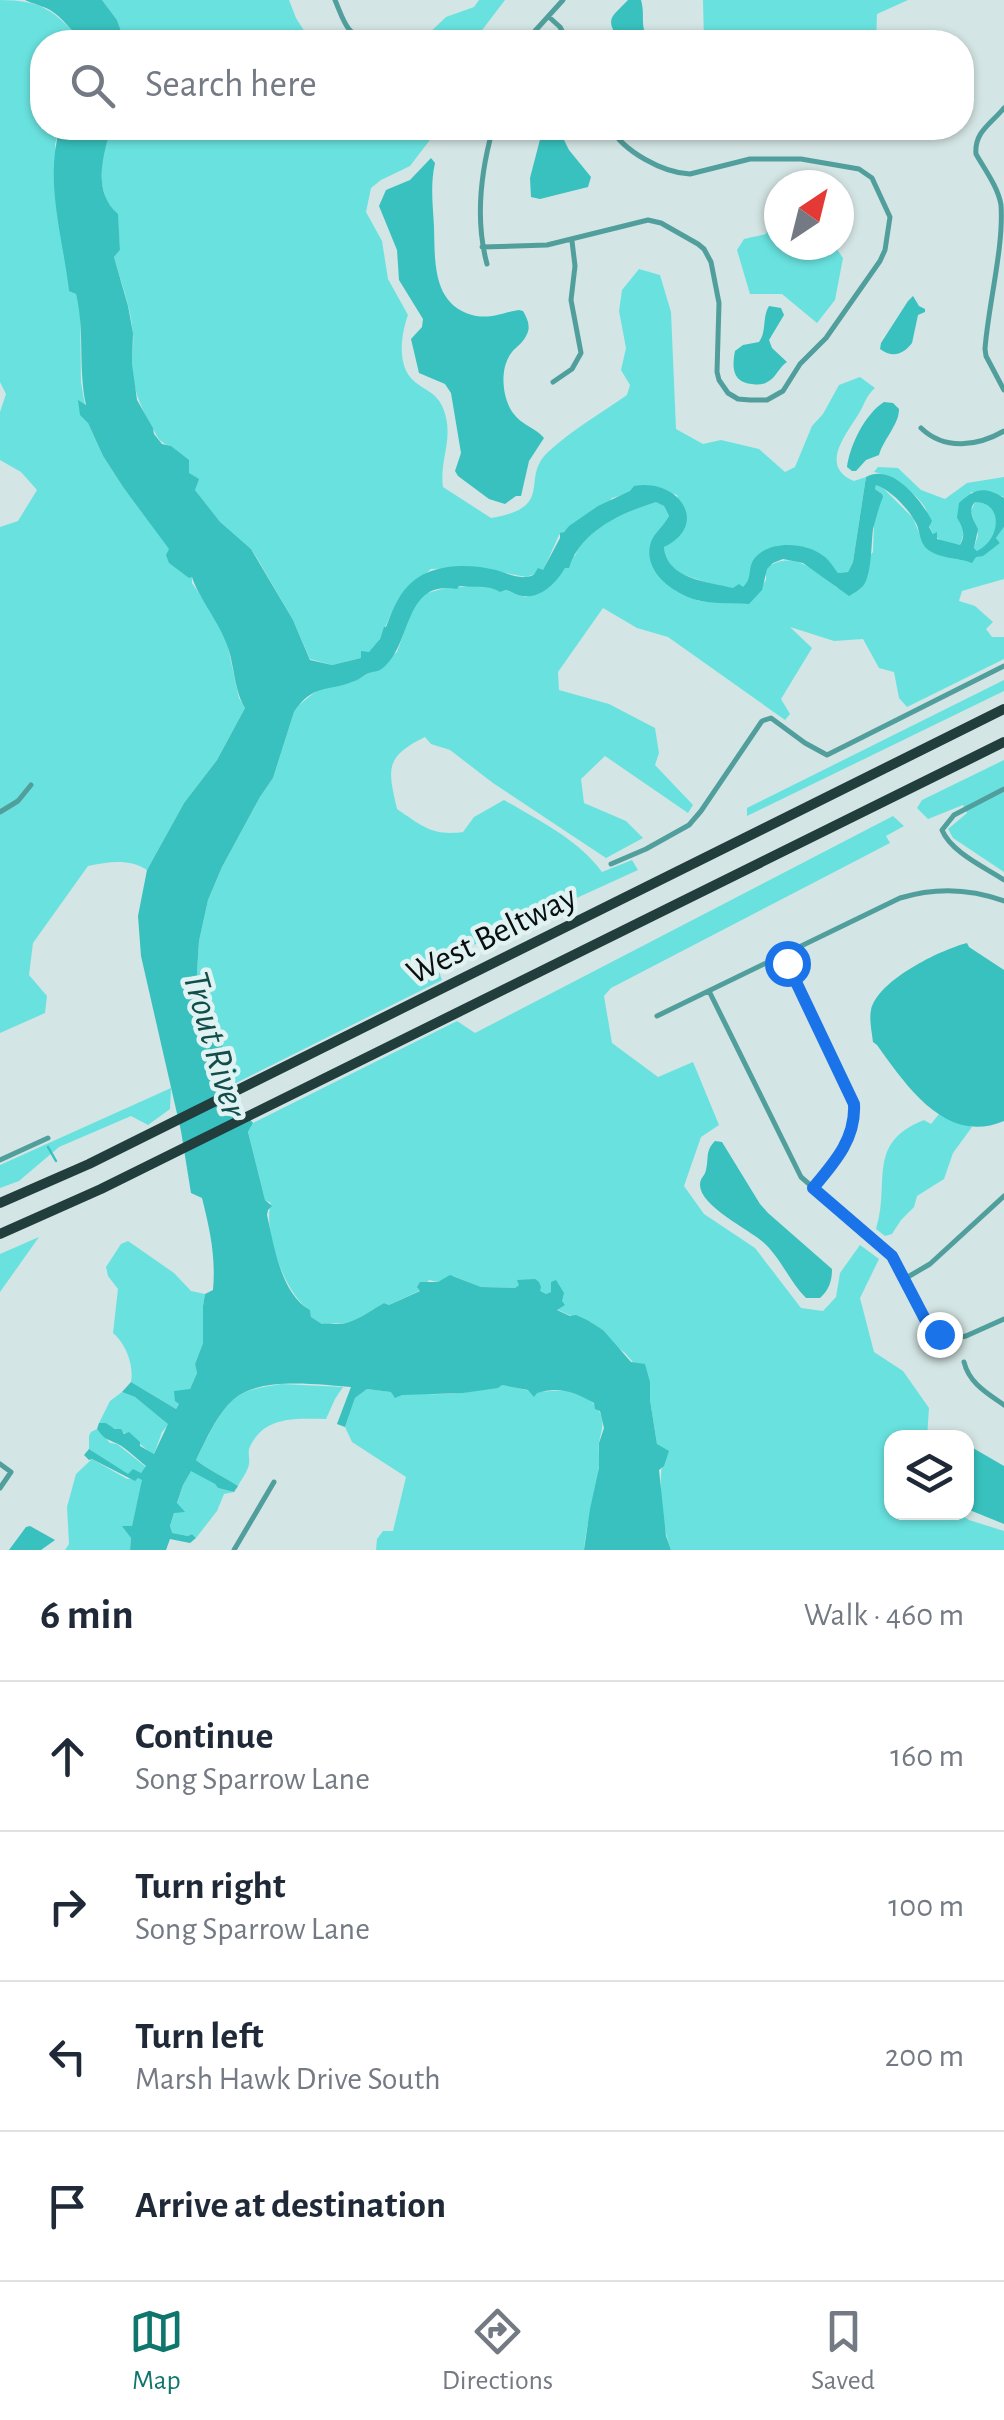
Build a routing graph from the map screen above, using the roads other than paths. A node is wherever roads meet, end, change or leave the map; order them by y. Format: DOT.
graph roads {
  1 [pos="335,0"];
  2 [pos="563,0"];
  3 [pos="548,16"];
  4 [pos="349,30"];
  5 [pos="536,30"];
  6 [pos="561,30"];
  7 [pos="1004,108"];
  8 [pos="490,140"];
  9 [pos="620,140"];
  10 [pos="1003,225"];
  11 [pos="572,240"];
  12 [pos="482,247"];
  13 [pos="486,264"];
  14 [pos="553,382"];
  15 [pos="1004,390"];
  16 [pos="922,428"];
  17 [pos="1004,431"];
  18 [pos="1004,666"];
  19 [pos="1004,709"];
  20 [pos="1004,742"];
  21 [pos="31,784"];
  22 [pos="1004,789"];
  23 [pos="0,812"];
  24 [pos="610,864"];
  25 [pos="1004,880"];
  26 [pos="1004,902"];
  27 [pos="783,955"];
  28 [pos="709,991"];
  29 [pos="657,1016"];
  30 [pos="48,1138"];
  31 [pos="0,1160"];
  32 [pos="813,1188"];
  33 [pos="1004,1196"];
  34 [pos="0,1203"];
  35 [pos="0,1234"];
  36 [pos="906,1278"];
  37 [pos="1004,1319"];
  38 [pos="964,1362"];
  39 [pos="1004,1406"];
  40 [pos="0,1464"];
  41 [pos="274,1482"];
  42 [pos="0,1488"];
  43 [pos="234,1550"];
  1 -- 4 [label="street"];
  2 -- 3 [label="street"];
  3 -- 5 [label="street"];
  3 -- 6 [label="street"];
  7 -- 10 [label="street"];
  8 -- 12 [label="street"];
  9 -- 11 [label="street"];
  10 -- 15 [label="street"];
  11 -- 12 [label="street"];
  11 -- 14 [label="street"];
  12 -- 13 [label="street"];
  16 -- 17 [label="street"];
  18 -- 24 [label="street"];
  19 -- 34 [label="highway, West Beltway"];
  20 -- 35 [label="highway, West Beltway"];
  21 -- 23 [label="street"];
  22 -- 25 [label="street"];
  26 -- 27 [label="street"];
  27 -- 28 [label="street"];
  27 -- 32 [label="street"];
  28 -- 29 [label="street"];
  28 -- 32 [label="street"];
  30 -- 31 [label="street"];
  32 -- 36 [label="street"];
  33 -- 36 [label="street"];
  36 -- 37 [label="street"];
  38 -- 39 [label="street"];
  40 -- 42 [label="street"];
  41 -- 43 [label="street"];
}
